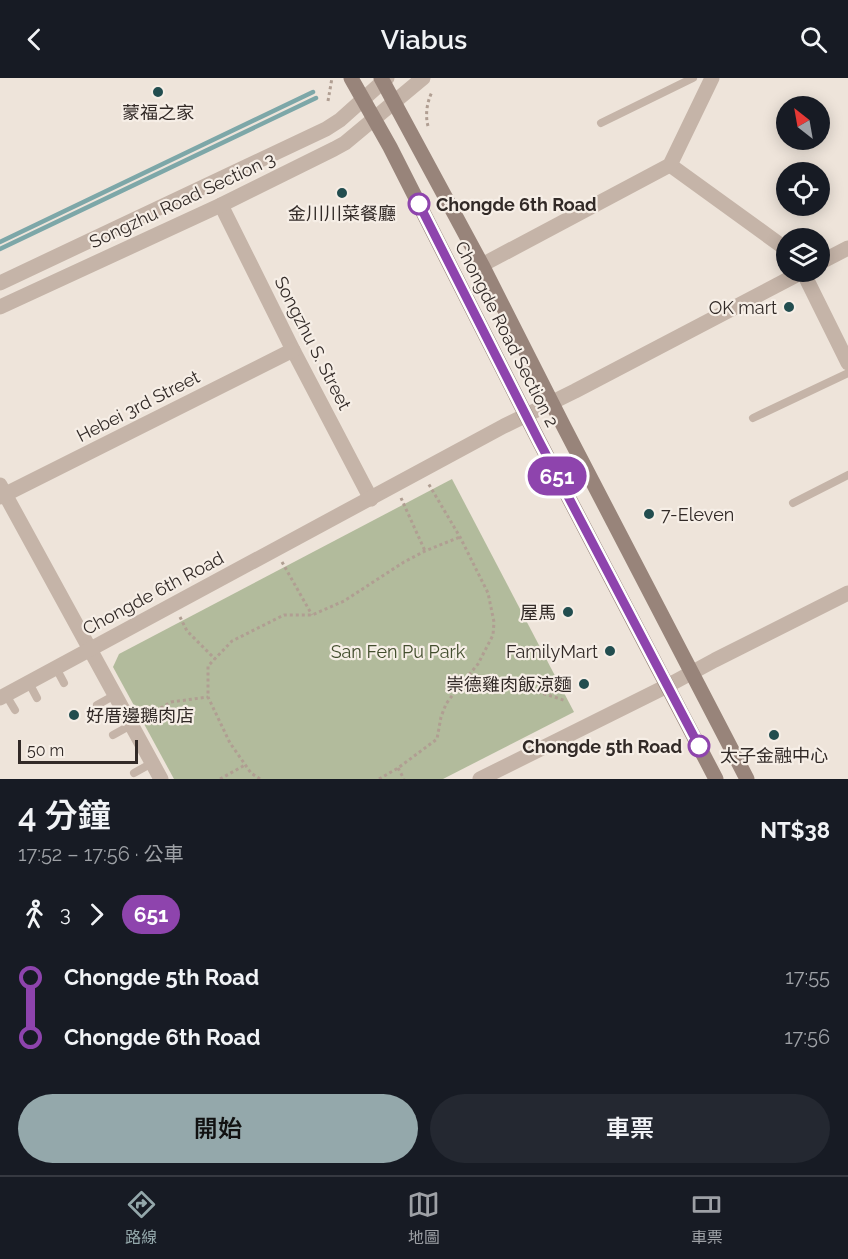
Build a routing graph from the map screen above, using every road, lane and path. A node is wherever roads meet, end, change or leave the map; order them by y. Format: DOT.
graph roads {
  1 [pos="332,78"];
  2 [pos="351,78"];
  3 [pos="423,78"];
  4 [pos="693,78"];
  5 [pos="712,78"];
  6 [pos="384,79"];
  7 [pos="432,92"];
  8 [pos="363,98"];
  9 [pos="328,101"];
  10 [pos="395,102"];
  11 [pos="374,118"];
  12 [pos="601,123"];
  13 [pos="428,126"];
  14 [pos="670,165"];
  15 [pos="220,205"];
  16 [pos="776,242"];
  17 [pos="848,248"];
  18 [pos="830,257"];
  19 [pos="482,265"];
  20 [pos="784,282"];
  21 [pos="808,282"];
  22 [pos="0,283"];
  23 [pos="0,307"];
  24 [pos="293,350"];
  25 [pos="848,363"];
  26 [pos="848,373"];
  27 [pos="552,402"];
  28 [pos="527,416"];
  29 [pos="753,418"];
  30 [pos="421,471"];
  31 [pos="848,476"];
  32 [pos="395,485"];
  33 [pos="2,492"];
  34 [pos="371,499"];
  35 [pos="793,503"];
  36 [pos="460,537"];
  37 [pos="275,549"];
  38 [pos="425,551"];
  39 [pos="848,593"];
  40 [pos="173,605"];
  41 [pos="312,615"];
  42 [pos="90,650"];
  43 [pos="215,659"];
  44 [pos="56,668"];
  45 [pos="693,672"];
  46 [pos="468,675"];
  47 [pos="29,683"];
  48 [pos="64,683"];
  49 [pos="668,686"];
  50 [pos="115,695"];
  51 [pos="3,696"];
  52 [pos="208,697"];
  53 [pos="37,698"];
  54 [pos="566,701"];
  55 [pos="97,705"];
  56 [pos="15,710"];
  57 [pos="131,725"];
  58 [pos="113,735"];
  59 [pos="152,763"];
  60 [pos="245,765"];
  61 [pos="510,765"];
  62 [pos="398,768"];
  63 [pos="134,773"];
  64 [pos="161,779"];
  65 [pos="220,779"];
  66 [pos="260,779"];
  67 [pos="379,779"];
  68 [pos="404,779"];
  69 [pos="480,779"];
  70 [pos="518,779"];
  71 [pos="716,779"];
  72 [pos="747,779"];
  1 -- 9 [label="path"];
  2 -- 8 [label="main road, Chongde Road Section 2"];
  3 -- 10 [label="street, Songzhu Road Section 3"];
  4 -- 12 [label="lane"];
  5 -- 14 [label="street"];
  6 -- 8 [label="street, Songzhu Road Section 3"];
  6 -- 10 [label="main road, Chongde Road Section 2"];
  7 -- 13 [label="path"];
  8 -- 11 [label="main road, Chongde Road Section 2"];
  8 -- 22 [label="street, Songzhu Road Section 3"];
  10 -- 11 [label="street, Songzhu Road Section 3"];
  10 -- 19 [label="main road, Chongde Road Section 2"];
  11 -- 15 [label="street, Songzhu Road Section 3"];
  11 -- 28 [label="main road, Chongde Road Section 2"];
  14 -- 16 [label="street"];
  14 -- 19 [label="street"];
  15 -- 23 [label="street, Songzhu Road Section 3"];
  15 -- 24 [label="street, Songzhu S. Street"];
  17 -- 18 [label="street"];
  19 -- 27 [label="main road, Chongde Road Section 2"];
  20 -- 27 [label="street, Chongde 6th Road"];
  21 -- 25 [label="street"];
  24 -- 33 [label="street, Hebei 3rd Street"];
  24 -- 34 [label="street, Songzhu S. Street"];
  26 -- 29 [label="lane"];
  27 -- 28 [label="street, Chongde 6th Road"];
  27 -- 45 [label="main road, Chongde Road Section 2"];
  28 -- 30 [label="street, Chongde 6th Road"];
  28 -- 49 [label="main road, Chongde Road Section 2"];
  30 -- 32 [label="street, Chongde 6th Road"];
  30 -- 36 [label="path"];
  31 -- 35 [label="lane"];
  32 -- 34 [label="street, Chongde 6th Road"];
  32 -- 38 [label="path"];
  33 -- 42 [label="street"];
  34 -- 37 [label="street, Chongde 6th Road"];
  36 -- 38 [label="path"];
  36 -- 46 [label="path"];
  37 -- 40 [label="street, Chongde 6th Road"];
  37 -- 41 [label="path"];
  38 -- 41 [label="path"];
  39 -- 45 [label="street"];
  40 -- 42 [label="street, Chongde 6th Road"];
  40 -- 43 [label="path"];
  41 -- 43 [label="path"];
  42 -- 44 [label="street, Chongde 6th Road"];
  42 -- 50 [label="street"];
  43 -- 52 [label="path"];
  44 -- 47 [label="street, Chongde 6th Road"];
  44 -- 48 [label="lane"];
  45 -- 49 [label="street"];
  45 -- 72 [label="main road, Chongde Road Section 2"];
  46 -- 54 [label="path"];
  46 -- 62 [label="path"];
  47 -- 51 [label="street, Chongde 6th Road"];
  47 -- 53 [label="lane"];
  49 -- 61 [label="street"];
  49 -- 71 [label="main road, Chongde Road Section 2"];
  50 -- 55 [label="lane"];
  50 -- 57 [label="street"];
  51 -- 56 [label="lane"];
  52 -- 57 [label="path"];
  52 -- 60 [label="path"];
  57 -- 58 [label="lane"];
  57 -- 59 [label="street"];
  59 -- 63 [label="lane"];
  59 -- 64 [label="street"];
  60 -- 65 [label="path"];
  60 -- 66 [label="path"];
  61 -- 69 [label="street"];
  61 -- 70 [label="street"];
  62 -- 67 [label="path"];
  62 -- 68 [label="path"];
}
